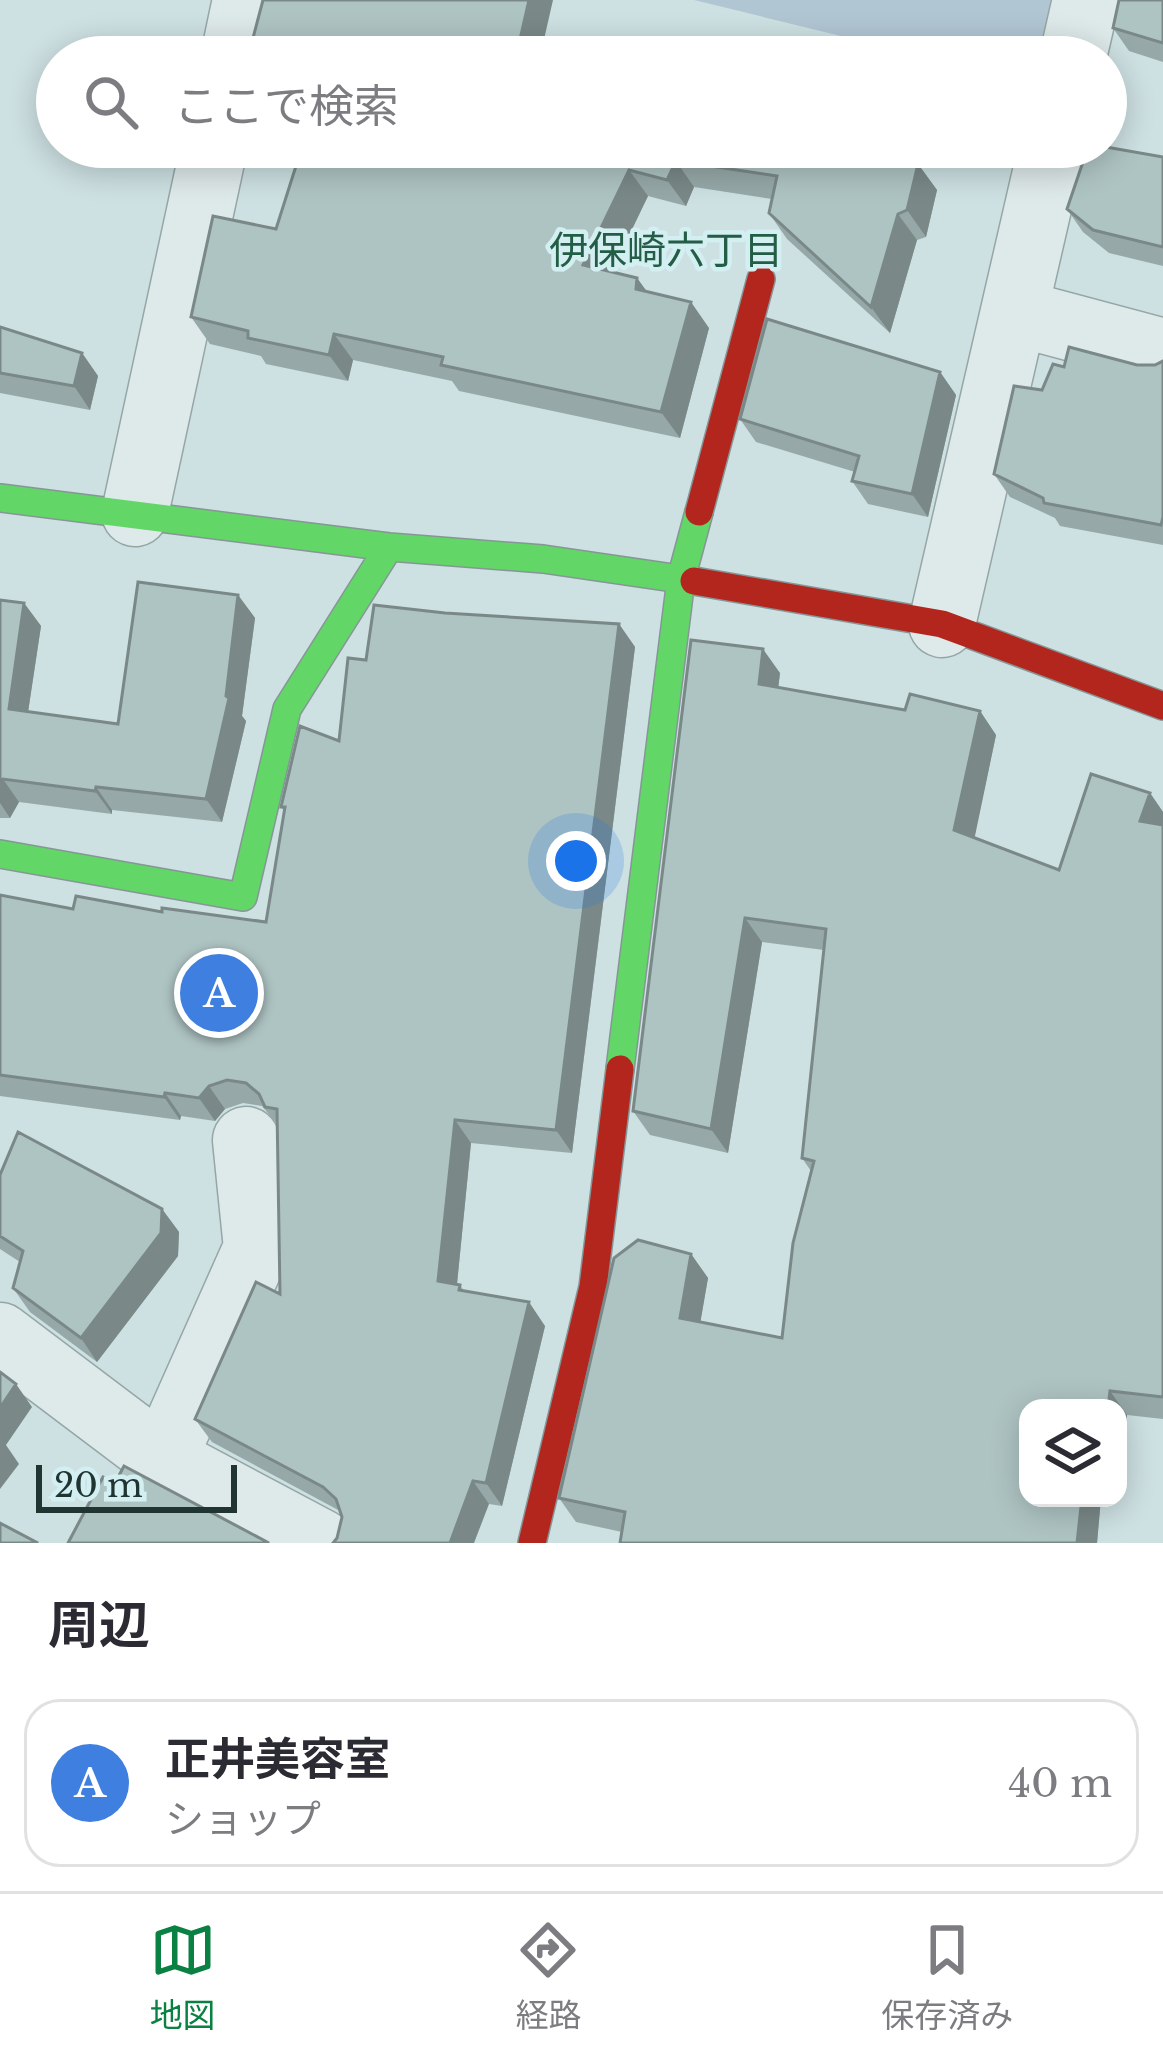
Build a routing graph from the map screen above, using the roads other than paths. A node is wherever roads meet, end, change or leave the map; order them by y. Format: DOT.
graph roads {
  1 [pos="246,0"];
  2 [pos="1086,0"];
  3 [pos="238,36"];
  4 [pos="1078,36"];
  5 [pos="209,168"];
  6 [pos="1047,168"];
  7 [pos="761,279"];
  8 [pos="1013,313"];
  9 [pos="1163,352"];
  10 [pos="0,498"];
  11 [pos="135,513"];
  12 [pos="389,547"];
  13 [pos="681,579"];
  14 [pos="942,624"];
  15 [pos="1163,706"];
  16 [pos="0,854"];
  17 [pos="246,1141"];
  18 [pos="0,1336"];
  19 [pos="163,1459"];
  20 [pos="321,1543"];
  21 [pos="532,1543"];
  1 -- 3 [label="street"];
  2 -- 4 [label="street"];
  5 -- 11 [label="street"];
  6 -- 8 [label="street"];
  7 -- 13 [label="street"];
  8 -- 9 [label="street"];
  8 -- 14 [label="street"];
  10 -- 11 [label="street"];
  11 -- 12 [label="street"];
  12 -- 13 [label="street"];
  12 -- 16 [label="street"];
  13 -- 14 [label="street"];
  13 -- 21 [label="street"];
  14 -- 15 [label="street"];
  17 -- 19 [label="street"];
  18 -- 19 [label="street"];
  19 -- 20 [label="street"];
}
